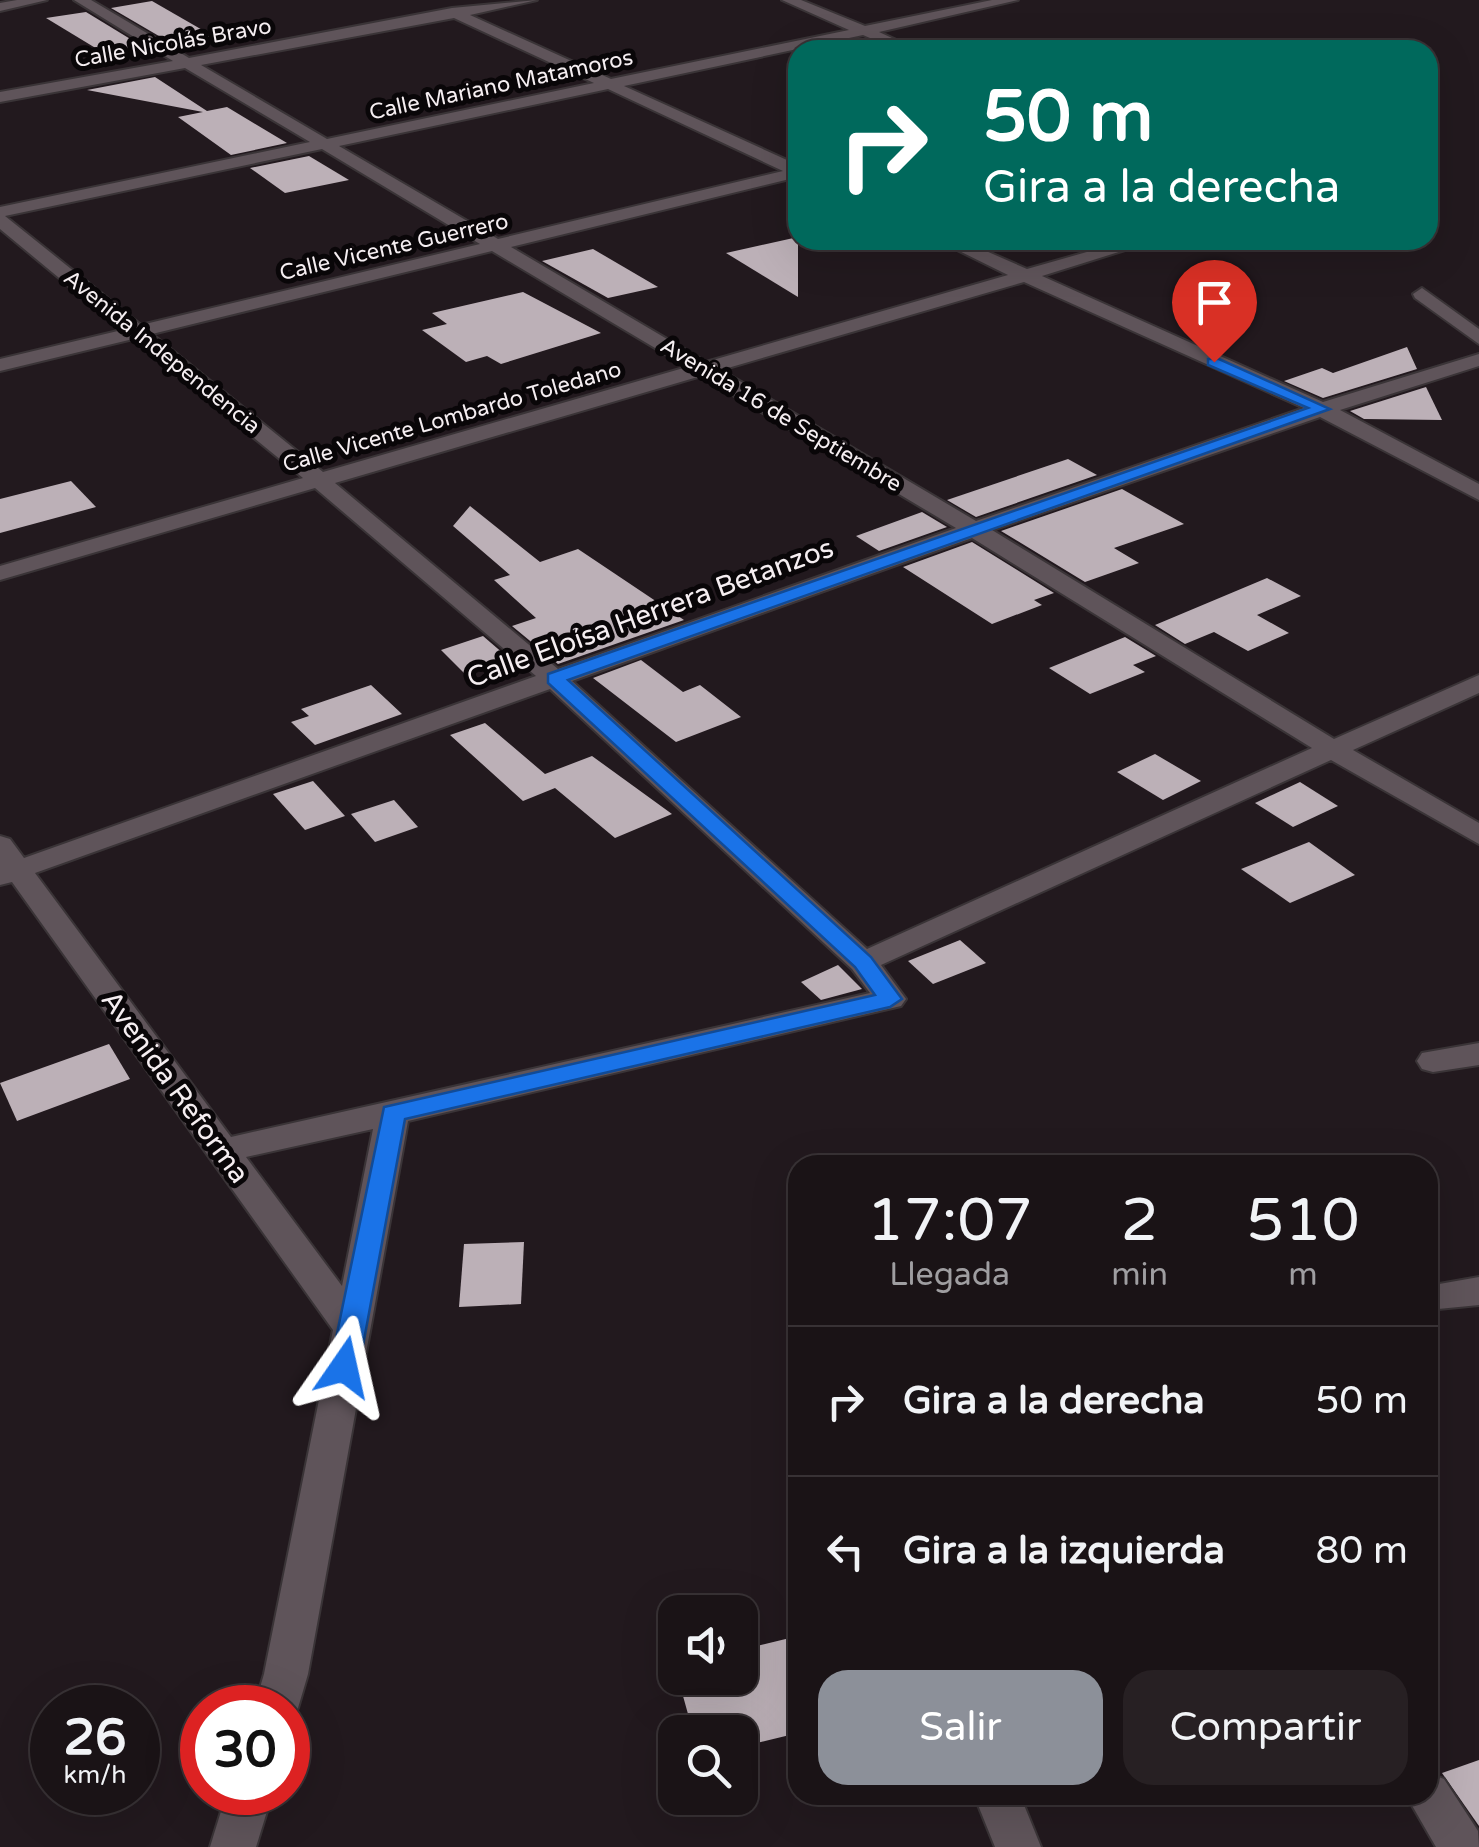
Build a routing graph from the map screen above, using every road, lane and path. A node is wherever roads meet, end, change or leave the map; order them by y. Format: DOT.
graph roads {
  1 [pos="40,0"];
  2 [pos="81,0"];
  3 [pos="427,0"];
  4 [pos="530,0"];
  5 [pos="789,0"];
  6 [pos="1011,0"];
  7 [pos="0,7"];
  8 [pos="457,14"];
  9 [pos="863,31"];
  10 [pos="820,40"];
  11 [pos="886,40"];
  12 [pos="788,47"];
  13 [pos="188,63"];
  14 [pos="610,84"];
  15 [pos="0,97"];
  16 [pos="323,146"];
  17 [pos="788,166"];
  18 [pos="788,173"];
  19 [pos="0,212"];
  20 [pos="0,220"];
  21 [pos="495,246"];
  22 [pos="967,250"];
  23 [pos="1115,250"];
  24 [pos="1025,277"];
  25 [pos="1422,294"];
  26 [pos="136,332"];
  27 [pos="1479,338"];
  28 [pos="1479,360"];
  29 [pos="0,365"];
  30 [pos="705,369"];
  31 [pos="1322,409"];
  32 [pos="320,481"];
  33 [pos="1479,493"];
  34 [pos="974,529"];
  35 [pos="0,574"];
  36 [pos="554,678"];
  37 [pos="1479,683"];
  38 [pos="1332,750"];
  39 [pos="1479,835"];
  40 [pos="5,864"];
  41 [pos="863,962"];
  42 [pos="1479,1054"];
  43 [pos="1433,1061"];
  44 [pos="393,1114"];
  45 [pos="222,1150"];
  46 [pos="1479,1291"];
  47 [pos="1438,1297"];
  48 [pos="352,1328"];
  49 [pos="283,1685"];
  50 [pos="1001,1805"];
  51 [pos="1435,1805"];
  52 [pos="243,1815"];
  53 [pos="233,1847"];
  54 [pos="1018,1847"];
  55 [pos="1462,1847"];
  1 -- 7 [label="street"];
  2 -- 13 [label="street, Avenida 16 de Septiembre"];
  3 -- 8 [label="street"];
  4 -- 8 [label="street, Calle Nicolás Bravo"];
  5 -- 9 [label="street"];
  6 -- 9 [label="street, Calle Mariano Matamoros"];
  8 -- 13 [label="street, Calle Nicolás Bravo"];
  8 -- 14 [label="street"];
  9 -- 10 [label="street, Calle Mariano Matamoros"];
  9 -- 11 [label="street"];
  12 -- 14 [label="street, Calle Mariano Matamoros"];
  13 -- 15 [label="street, Calle Nicolás Bravo"];
  13 -- 16 [label="street, Avenida 16 de Septiembre"];
  14 -- 16 [label="street, Calle Mariano Matamoros"];
  14 -- 17 [label="street"];
  16 -- 19 [label="street, Calle Mariano Matamoros"];
  16 -- 21 [label="street, Avenida 16 de Septiembre"];
  18 -- 21 [label="street, Calle Vicente Guerrero"];
  20 -- 26 [label="street, Avenida Independencia"];
  21 -- 26 [label="street, Calle Vicente Guerrero"];
  21 -- 30 [label="street, Avenida 16 de Septiembre"];
  22 -- 24 [label="street"];
  23 -- 24 [label="street, Calle Vicente Lombardo Toledano"];
  24 -- 30 [label="street, Calle Vicente Lombardo Toledano"];
  24 -- 31 [label="street"];
  25 -- 27 [label="street"];
  26 -- 29 [label="street, Calle Vicente Guerrero"];
  26 -- 32 [label="street, Avenida Independencia"];
  28 -- 31 [label="street, Calle Eloísa Herrera Betanzos"];
  30 -- 32 [label="street, Calle Vicente Lombardo Toledano"];
  30 -- 34 [label="street, Avenida 16 de Septiembre"];
  31 -- 33 [label="street"];
  31 -- 34 [label="street, Calle Eloísa Herrera Betanzos"];
  32 -- 35 [label="street, Calle Vicente Lombardo Toledano"];
  32 -- 36 [label="street, Avenida Independencia"];
  34 -- 36 [label="street, Calle Eloísa Herrera Betanzos"];
  34 -- 38 [label="street, Avenida 16 de Septiembre"];
  36 -- 40 [label="street, Calle Eloísa Herrera Betanzos"];
  36 -- 41 [label="street, Avenida Independencia"];
  37 -- 38 [label="street"];
  38 -- 39 [label="street, Avenida 16 de Septiembre"];
  38 -- 41 [label="street"];
  40 -- 45 [label="street, Avenida Reforma"];
  41 -- 44 [label="street, Avenida Independencia"];
  42 -- 43 [label="street"];
  44 -- 45 [label="street"];
  44 -- 48 [label="street"];
  45 -- 48 [label="street, Avenida Reforma"];
  46 -- 47 [label="street"];
  48 -- 49 [label="street"];
  50 -- 54 [label="street"];
  51 -- 55 [label="street"];
  52 -- 53 [label="street"];
}
